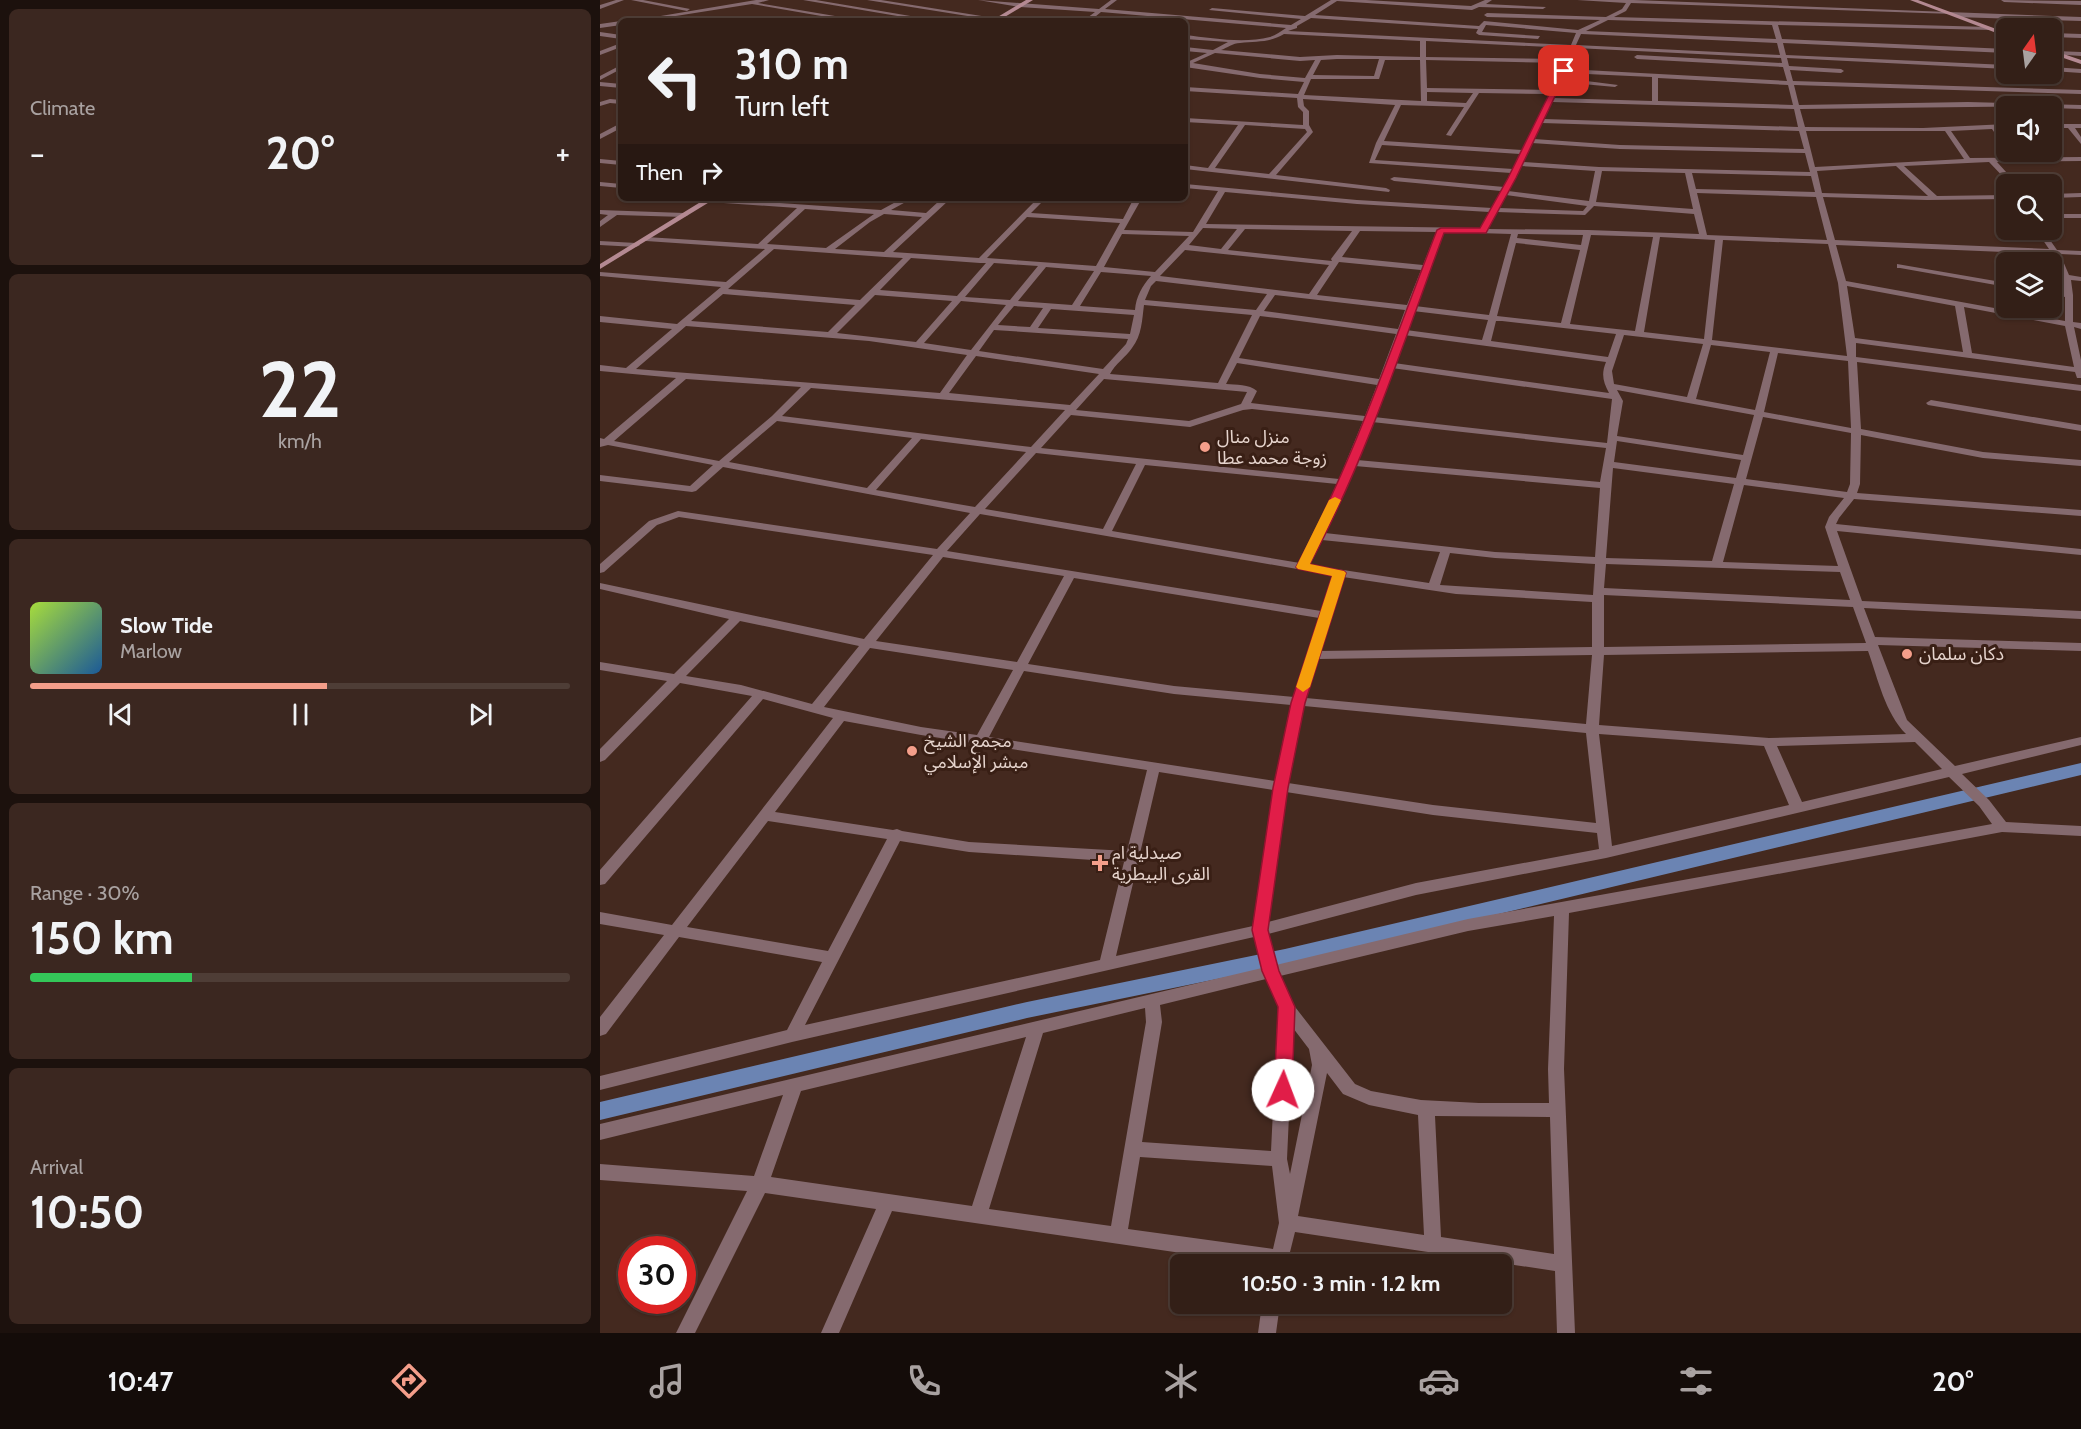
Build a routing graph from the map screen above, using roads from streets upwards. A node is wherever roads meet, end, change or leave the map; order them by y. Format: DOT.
graph roads {
  1 [pos="621,0"];
  2 [pos="634,0"];
  3 [pos="731,0"];
  4 [pos="766,0"];
  5 [pos="806,0"];
  6 [pos="837,0"];
  7 [pos="870,0"];
  8 [pos="981,0"];
  9 [pos="1030,0"];
  10 [pos="1114,0"];
  11 [pos="1337,0"];
  12 [pos="1489,0"];
  13 [pos="1580,0"];
  14 [pos="1913,0"];
  15 [pos="2004,0"];
  16 [pos="1631,1"];
  17 [pos="748,3"];
  18 [pos="1544,3"];
  19 [pos="2081,3"];
  20 [pos="828,4"];
  21 [pos="1021,5"];
  22 [pos="1475,6"];
  23 [pos="600,7"];
  24 [pos="1399,9"];
  25 [pos="1212,10"];
  26 [pos="700,11"];
  27 [pos="1099,11"];
  28 [pos="1485,14"];
  29 [pos="1953,14"];
  30 [pos="1309,17"];
  31 [pos="1542,17"];
  32 [pos="654,18"];
  33 [pos="829,18"];
  34 [pos="918,18"];
  35 [pos="982,18"];
  36 [pos="998,18"];
  37 [pos="1090,18"];
  38 [pos="1185,18"];
  39 [pos="1188,18"];
  40 [pos="1606,18"];
  41 [pos="1348,19"];
  42 [pos="2081,19"];
  43 [pos="600,20"];
  44 [pos="1392,22"];
  45 [pos="618,23"];
  46 [pos="618,23"];
  47 [pos="1775,24"];
  48 [pos="600,26"];
  49 [pos="1295,27"];
  50 [pos="1482,28"];
  51 [pos="1990,28"];
  52 [pos="1996,30"];
  53 [pos="1285,33"];
  54 [pos="600,34"];
  55 [pos="2062,35"];
  56 [pos="1339,36"];
  57 [pos="2081,36"];
  58 [pos="618,37"];
  59 [pos="1188,37"];
  60 [pos="1385,38"];
  61 [pos="1576,39"];
  62 [pos="1423,40"];
  63 [pos="1236,41"];
  64 [pos="1780,41"];
  65 [pos="1474,43"];
  66 [pos="618,46"];
  67 [pos="1614,48"];
  68 [pos="1188,49"];
  69 [pos="1996,51"];
  70 [pos="1210,52"];
  71 [pos="600,53"];
  72 [pos="2062,53"];
  73 [pos="2081,54"];
  74 [pos="2062,55"];
  75 [pos="1614,56"];
  76 [pos="1784,56"];
  77 [pos="1330,58"];
  78 [pos="1383,58"];
  79 [pos="1568,58"];
  80 [pos="1317,59"];
  81 [pos="1423,59"];
  82 [pos="2081,62"];
  83 [pos="1188,64"];
  84 [pos="1188,65"];
  85 [pos="1786,67"];
  86 [pos="1996,67"];
  87 [pos="618,69"];
  88 [pos="2062,69"];
  89 [pos="1841,70"];
  90 [pos="2081,70"];
  91 [pos="1564,71"];
  92 [pos="1655,77"];
  93 [pos="600,78"];
  94 [pos="1307,78"];
  95 [pos="1560,80"];
  96 [pos="1790,83"];
  97 [pos="600,84"];
  98 [pos="1615,85"];
  99 [pos="618,86"];
  100 [pos="1188,89"];
  101 [pos="1425,90"];
  102 [pos="1477,91"];
  103 [pos="1554,92"];
  104 [pos="2081,92"];
  105 [pos="1300,96"];
  106 [pos="1550,100"];
  107 [pos="618,102"];
  108 [pos="1399,103"];
  109 [pos="1424,103"];
  110 [pos="600,104"];
  111 [pos="1655,104"];
  112 [pos="1468,105"];
  113 [pos="1797,107"];
  114 [pos="2081,107"];
  115 [pos="1188,120"];
  116 [pos="1540,121"];
  117 [pos="1243,123"];
  118 [pos="2062,126"];
  119 [pos="2070,126"];
  120 [pos="2081,126"];
  121 [pos="618,127"];
  122 [pos="1308,127"];
  123 [pos="1995,128"];
  124 [pos="1802,129"];
  125 [pos="1947,129"];
  126 [pos="600,132"];
  127 [pos="609,132"];
  128 [pos="1449,135"];
  129 [pos="600,137"];
  130 [pos="1529,141"];
  131 [pos="2081,142"];
  132 [pos="1379,143"];
  133 [pos="1808,151"];
  134 [pos="1524,152"];
  135 [pos="1996,158"];
  136 [pos="2062,158"];
  137 [pos="1990,159"];
  138 [pos="2081,159"];
  139 [pos="1968,160"];
  140 [pos="600,161"];
  141 [pos="618,163"];
  142 [pos="1896,163"];
  143 [pos="1403,164"];
  144 [pos="1188,167"];
  145 [pos="1517,168"];
  146 [pos="1599,169"];
  147 [pos="1211,170"];
  148 [pos="1688,171"];
  149 [pos="1813,171"];
  150 [pos="2004,174"];
  151 [pos="1268,175"];
  152 [pos="1394,178"];
  153 [pos="600,184"];
  154 [pos="618,186"];
  155 [pos="1188,186"];
  156 [pos="1367,187"];
  157 [pos="1223,189"];
  158 [pos="1386,190"];
  159 [pos="1505,191"];
  160 [pos="1693,191"];
  161 [pos="1251,192"];
  162 [pos="2081,195"];
  163 [pos="1820,196"];
  164 [pos="2062,196"];
  165 [pos="1996,197"];
  166 [pos="1935,198"];
  167 [pos="707,201"];
  168 [pos="737,201"];
  169 [pos="833,201"];
  170 [pos="904,201"];
  171 [pos="943,201"];
  172 [pos="1039,201"];
  173 [pos="1136,201"];
  174 [pos="1357,202"];
  175 [pos="1377,203"];
  176 [pos="1592,204"];
  177 [pos="804,206"];
  178 [pos="826,207"];
  179 [pos="1494,210"];
  180 [pos="600,212"];
  181 [pos="616,212"];
  182 [pos="884,212"];
  183 [pos="1698,212"];
  184 [pos="928,214"];
  185 [pos="684,215"];
  186 [pos="1024,215"];
  187 [pos="2062,216"];
  188 [pos="2081,216"];
  189 [pos="1125,221"];
  190 [pos="600,225"];
  191 [pos="1243,226"];
  192 [pos="1358,228"];
  193 [pos="1199,230"];
  194 [pos="1441,230"];
  195 [pos="1483,231"];
  196 [pos="1119,232"];
  197 [pos="1587,232"];
  198 [pos="1657,234"];
  199 [pos="1514,236"];
  200 [pos="1703,236"];
  201 [pos="1719,237"];
  202 [pos="645,238"];
  203 [pos="2047,240"];
  204 [pos="600,243"];
  205 [pos="1830,243"];
  206 [pos="636,244"];
  207 [pos="760,246"];
  208 [pos="772,247"];
  209 [pos="1182,247"];
  210 [pos="1584,248"];
  211 [pos="828,250"];
  212 [pos="1222,252"];
  213 [pos="2055,252"];
  214 [pos="2062,252"];
  215 [pos="2081,253"];
  216 [pos="885,255"];
  217 [pos="908,256"];
  218 [pos="980,261"];
  219 [pos="1334,261"];
  220 [pos="991,262"];
  221 [pos="1044,264"];
  222 [pos="1900,266"];
  223 [pos="600,267"];
  224 [pos="1425,267"];
  225 [pos="2062,268"];
  226 [pos="1099,269"];
  227 [pos="600,274"];
  228 [pos="1155,276"];
  229 [pos="2066,277"];
  230 [pos="2081,279"];
  231 [pos="1842,283"];
  232 [pos="1996,283"];
  233 [pos="724,288"];
  234 [pos="873,292"];
  235 [pos="1273,292"];
  236 [pos="2062,295"];
  237 [pos="1311,297"];
  238 [pos="2070,297"];
  239 [pos="960,299"];
  240 [pos="2081,300"];
  241 [pos="1140,302"];
  242 [pos="862,303"];
  243 [pos="1011,303"];
  244 [pos="1959,304"];
  245 [pos="1049,306"];
  246 [pos="1074,308"];
  247 [pos="1410,309"];
  248 [pos="1139,313"];
  249 [pos="1258,313"];
  250 [pos="1491,317"];
  251 [pos="600,319"];
  252 [pos="2069,324"];
  253 [pos="680,325"];
  254 [pos="1564,325"];
  255 [pos="2081,326"];
  256 [pos="992,327"];
  257 [pos="1032,330"];
  258 [pos="1622,332"];
  259 [pos="1402,333"];
  260 [pos="831,334"];
  261 [pos="1639,334"];
  262 [pos="1134,337"];
  263 [pos="1851,340"];
  264 [pos="1708,341"];
  265 [pos="1486,344"];
  266 [pos="918,345"];
  267 [pos="1775,349"];
  268 [pos="974,352"];
  269 [pos="1968,356"];
  270 [pos="1852,358"];
  271 [pos="1235,360"];
  272 [pos="1610,360"];
  273 [pos="1390,365"];
  274 [pos="600,368"];
  275 [pos="2079,370"];
  276 [pos="628,371"];
  277 [pos="1105,374"];
  278 [pos="683,376"];
  279 [pos="2081,380"];
  280 [pos="1384,383"];
  281 [pos="808,386"];
  282 [pos="1221,386"];
  283 [pos="1610,386"];
  284 [pos="2081,388"];
  285 [pos="942,396"];
  286 [pos="1617,397"];
  287 [pos="1691,400"];
  288 [pos="1931,403"];
  289 [pos="1245,406"];
  290 [pos="1070,410"];
  291 [pos="1760,413"];
  292 [pos="775,418"];
  293 [pos="1370,418"];
  294 [pos="2081,428"];
  295 [pos="1856,431"];
  296 [pos="918,437"];
  297 [pos="1611,442"];
  298 [pos="602,444"];
  299 [pos="1033,450"];
  300 [pos="1745,458"];
  301 [pos="1142,461"];
  302 [pos="723,463"];
  303 [pos="1352,463"];
  304 [pos="2081,463"];
  305 [pos="1607,464"];
  306 [pos="600,478"];
  307 [pos="1738,481"];
  308 [pos="1343,482"];
  309 [pos="1605,485"];
  310 [pos="869,492"];
  311 [pos="1851,496"];
  312 [pos="979,511"];
  313 [pos="2081,513"];
  314 [pos="1830,527"];
  315 [pos="1106,533"];
  316 [pos="1319,536"];
  317 [pos="1446,550"];
  318 [pos="2081,552"];
  319 [pos="941,553"];
  320 [pos="1600,561"];
  321 [pos="1717,564"];
  322 [pos="1303,567"];
  323 [pos="1843,569"];
  324 [pos="600,570"];
  325 [pos="1339,573"];
  326 [pos="1071,574"];
  327 [pos="600,586"];
  328 [pos="1434,588"];
  329 [pos="1599,595"];
  330 [pos="1858,605"];
  331 [pos="1325,615"];
  332 [pos="2081,615"];
  333 [pos="736,618"];
  334 [pos="868,644"];
  335 [pos="1871,644"];
  336 [pos="2081,647"];
  337 [pos="1598,652"];
  338 [pos="1312,655"];
  339 [pos="600,666"];
  340 [pos="1022,669"];
  341 [pos="676,679"];
  342 [pos="761,694"];
  343 [pos="1298,703"];
  344 [pos="816,708"];
  345 [pos="841,716"];
  346 [pos="1592,729"];
  347 [pos="1918,738"];
  348 [pos="981,740"];
  349 [pos="2081,741"];
  350 [pos="1769,742"];
  351 [pos="600,757"];
  352 [pos="1154,768"];
  353 [pos="1952,771"];
  354 [pos="1280,788"];
  355 [pos="1797,807"];
  356 [pos="764,815"];
  357 [pos="2002,827"];
  358 [pos="1604,829"];
  359 [pos="2081,831"];
  360 [pos="897,834"];
  361 [pos="1606,853"];
  362 [pos="1132,857"];
  363 [pos="600,880"];
  364 [pos="1562,909"];
  365 [pos="600,918"];
  366 [pos="675,931"];
  367 [pos="1261,934"];
  368 [pos="832,958"];
  369 [pos="1107,966"];
  370 [pos="1270,971"];
  371 [pos="1152,1000"];
  372 [pos="1286,1007"];
  373 [pos="1037,1028"];
  374 [pos="600,1029"];
  375 [pos="792,1035"];
  376 [pos="1316,1045"];
  377 [pos="600,1083"];
  378 [pos="795,1086"];
  379 [pos="1426,1108"];
  380 [pos="1557,1110"];
  381 [pos="600,1132"];
  382 [pos="1133,1149"];
  383 [pos="1279,1159"];
  384 [pos="601,1173"];
  385 [pos="760,1184"];
  386 [pos="887,1203"];
  387 [pos="978,1216"];
  388 [pos="1288,1223"];
  389 [pos="1118,1236"];
  390 [pos="1433,1244"];
  391 [pos="1229,1254"];
  392 [pos="1280,1254"];
  393 [pos="1564,1264"];
  394 [pos="1270,1314"];
  395 [pos="685,1333"];
  396 [pos="830,1333"];
  397 [pos="1267,1333"];
  398 [pos="1566,1333"];
  1 -- 23 [label="street"];
  2 -- 26 [label="street"];
  3 -- 17 [label="street"];
  4 -- 17 [label="street"];
  5 -- 20 [label="street"];
  6 -- 20 [label="street"];
  7 -- 35 [label="street"];
  8 -- 21 [label="street"];
  9 -- 21 [label="street"];
  10 -- 27 [label="street"];
  11 -- 22 [label="street"];
  11 -- 30 [label="street"];
  12 -- 22 [label="street"];
  13 -- 16 [label="street"];
  14 -- 29 [label="street"];
  15 -- 19 [label="street"];
  16 -- 29 [label="street"];
  16 -- 40 [label="street"];
  17 -- 26 [label="street"];
  17 -- 33 [label="street"];
  18 -- 22 [label="street"];
  18 -- 31 [label="street"];
  20 -- 34 [label="street"];
  21 -- 27 [label="street"];
  21 -- 36 [label="street"];
  22 -- 28 [label="street"];
  24 -- 28 [label="street"];
  25 -- 30 [label="street"];
  26 -- 32 [label="street"];
  27 -- 37 [label="street"];
  27 -- 38 [label="street"];
  28 -- 31 [label="street"];
  28 -- 50 [label="street"];
  29 -- 42 [label="street"];
  29 -- 51 [label="street"];
  30 -- 41 [label="street"];
  30 -- 49 [label="street"];
  31 -- 40 [label="street"];
  39 -- 49 [label="street"];
  40 -- 47 [label="street"];
  40 -- 61 [label="street"];
  41 -- 44 [label="street"];
  41 -- 56 [label="street"];
  43 -- 45 [label="street"];
  44 -- 50 [label="street"];
  44 -- 60 [label="street"];
  46 -- 48 [label="street"];
  47 -- 51 [label="street"];
  47 -- 64 [label="street"];
  49 -- 53 [label="street"];
  50 -- 61 [label="street"];
  50 -- 61 [label="street"];
  50 -- 65 [label="street"];
  51 -- 52 [label="street"];
  53 -- 56 [label="street"];
  53 -- 63 [label="street"];
  54 -- 58 [label="street"];
  55 -- 57 [label="street"];
  56 -- 60 [label="street"];
  56 -- 77 [label="street"];
  59 -- 63 [label="street"];
  60 -- 62 [label="street"];
  61 -- 64 [label="street"];
  61 -- 65 [label="street"];
  61 -- 67 [label="street"];
  61 -- 79 [label="street"];
  62 -- 65 [label="street"];
  62 -- 81 [label="street"];
  63 -- 70 [label="street"];
  64 -- 69 [label="street"];
  64 -- 76 [label="street"];
  66 -- 71 [label="street"];
  67 -- 75 [label="street"];
  67 -- 76 [label="street"];
  68 -- 70 [label="street"];
  70 -- 80 [label="street"];
  70 -- 83 [label="street"];
  72 -- 73 [label="street"];
  74 -- 82 [label="street"];
  75 -- 79 [label="street"];
  75 -- 85 [label="street"];
  76 -- 85 [label="street"];
  76 -- 86 [label="street"];
  77 -- 78 [label="street"];
  77 -- 80 [label="street"];
  78 -- 81 [label="street"];
  78 -- 94 [label="street"];
  79 -- 81 [label="street"];
  79 -- 91 [label="street"];
  80 -- 94 [label="street"];
  81 -- 101 [label="street"];
  84 -- 94 [label="street"];
  85 -- 89 [label="street"];
  85 -- 96 [label="street"];
  87 -- 93 [label="street"];
  88 -- 90 [label="street"];
  91 -- 92 [label="street"];
  91 -- 95 [label="street"];
  92 -- 96 [label="street"];
  92 -- 111 [label="street"];
  94 -- 105 [label="street"];
  95 -- 98 [label="street"];
  95 -- 103 [label="street"];
  96 -- 104 [label="street"];
  96 -- 113 [label="street"];
  97 -- 99 [label="street"];
  100 -- 105 [label="street"];
  101 -- 102 [label="street"];
  101 -- 109 [label="street"];
  102 -- 103 [label="street"];
  102 -- 112 [label="street"];
  103 -- 106 [label="street"];
  105 -- 108 [label="street"];
  105 -- 122 [label="street"];
  106 -- 111 [label="street"];
  106 -- 116 [label="street"];
  107 -- 110 [label="street"];
  108 -- 109 [label="street"];
  108 -- 132 [label="street"];
  109 -- 112 [label="street"];
  111 -- 113 [label="street"];
  112 -- 128 [label="street"];
  113 -- 114 [label="street"];
  113 -- 124 [label="street"];
  115 -- 117 [label="street"];
  116 -- 124 [label="street"];
  116 -- 130 [label="street"];
  117 -- 122 [label="street"];
  117 -- 147 [label="street"];
  118 -- 119 [label="street"];
  119 -- 120 [label="street"];
  119 -- 131 [label="street"];
  121 -- 127 [label="street"];
  122 -- 151 [label="street"];
  123 -- 125 [label="street"];
  124 -- 125 [label="street"];
  124 -- 133 [label="street"];
  125 -- 139 [label="street"];
  126 -- 127 [label="street"];
  127 -- 129 [label="street"];
  130 -- 133 [label="street"];
  130 -- 134 [label="street"];
  132 -- 134 [label="street"];
  132 -- 143 [label="street"];
  133 -- 149 [label="street"];
  134 -- 145 [label="street"];
  135 -- 137 [label="street"];
  136 -- 138 [label="street"];
  137 -- 139 [label="street"];
  137 -- 150 [label="street"];
  139 -- 142 [label="street"];
  140 -- 141 [label="street"];
  142 -- 149 [label="street"];
  142 -- 166 [label="street"];
  143 -- 145 [label="street"];
  143 -- 152 [label="street"];
  144 -- 147 [label="street"];
  145 -- 146 [label="street"];
  145 -- 159 [label="street"];
  146 -- 148 [label="street"];
  146 -- 176 [label="street"];
  147 -- 151 [label="street"];
  148 -- 149 [label="street"];
  148 -- 160 [label="street"];
  149 -- 163 [label="street"];
  151 -- 156 [label="street"];
  151 -- 161 [label="street"];
  152 -- 158 [label="street"];
  152 -- 159 [label="street"];
  153 -- 154 [label="street"];
  155 -- 157 [label="street"];
  156 -- 158 [label="street"];
  156 -- 174 [label="street"];
  157 -- 161 [label="street"];
  157 -- 193 [label="street"];
  158 -- 175 [label="street"];
  159 -- 176 [label="street"];
  159 -- 179 [label="street"];
  160 -- 163 [label="street"];
  160 -- 183 [label="street"];
  161 -- 174 [label="street"];
  162 -- 164 [label="street"];
  163 -- 166 [label="street"];
  163 -- 205 [label="street"];
  165 -- 166 [label="street"];
  167 -- 185 [label="street"];
  168 -- 177 [label="street"];
  169 -- 178 [label="street"];
  170 -- 182 [label="street"];
  171 -- 184 [label="street"];
  172 -- 186 [label="street"];
  173 -- 189 [label="street"];
  174 -- 175 [label="street"];
  175 -- 179 [label="street"];
  176 -- 179 [label="street"];
  176 -- 183 [label="street"];
  177 -- 178 [label="street"];
  177 -- 207 [label="street"];
  178 -- 182 [label="street"];
  179 -- 195 [label="street"];
  180 -- 181 [label="street"];
  181 -- 185 [label="street"];
  181 -- 190 [label="street"];
  182 -- 184 [label="street"];
  182 -- 211 [label="street"];
  183 -- 200 [label="street"];
  184 -- 216 [label="street"];
  185 -- 202 [label="street"];
  186 -- 189 [label="street"];
  186 -- 218 [label="street"];
  187 -- 188 [label="street"];
  189 -- 196 [label="street"];
  191 -- 192 [label="street"];
  191 -- 193 [label="street"];
  191 -- 212 [label="street"];
  192 -- 194 [label="street"];
  192 -- 219 [label="street"];
  193 -- 196 [label="street"];
  193 -- 209 [label="street"];
  194 -- 195 [label="street"];
  194 -- 224 [label="street"];
  195 -- 199 [label="street"];
  196 -- 226 [label="street"];
  197 -- 198 [label="street"];
  197 -- 199 [label="street"];
  197 -- 210 [label="street"];
  198 -- 200 [label="street"];
  198 -- 261 [label="street"];
  199 -- 210 [label="street"];
  199 -- 250 [label="street"];
  200 -- 201 [label="street"];
  201 -- 205 [label="street"];
  201 -- 264 [label="street"];
  202 -- 206 [label="street"];
  202 -- 207 [label="street"];
  203 -- 213 [label="street"];
  204 -- 206 [label="street"];
  205 -- 213 [label="street"];
  205 -- 231 [label="street"];
  206 -- 223 [label="street"];
  207 -- 208 [label="street"];
  208 -- 211 [label="street"];
  208 -- 233 [label="street"];
  209 -- 212 [label="street"];
  209 -- 228 [label="street"];
  210 -- 254 [label="street"];
  211 -- 216 [label="street"];
  212 -- 219 [label="street"];
  214 -- 215 [label="street"];
  216 -- 217 [label="street"];
  217 -- 218 [label="street"];
  217 -- 234 [label="street"];
  218 -- 220 [label="street"];
  219 -- 224 [label="street"];
  219 -- 237 [label="street"];
  220 -- 221 [label="street"];
  220 -- 239 [label="street"];
  221 -- 226 [label="street"];
  221 -- 243 [label="street"];
  222 -- 232 [label="street"];
  224 -- 247 [label="street"];
  225 -- 229 [label="street"];
  226 -- 228 [label="street"];
  226 -- 246 [label="street"];
  227 -- 233 [label="street"];
  228 -- 235 [label="street"];
  228 -- 241 [label="street"];
  229 -- 230 [label="street"];
  229 -- 238 [label="street"];
  231 -- 244 [label="street"];
  231 -- 263 [label="street"];
  233 -- 242 [label="street"];
  233 -- 253 [label="street"];
  234 -- 239 [label="street"];
  234 -- 242 [label="street"];
  235 -- 237 [label="street"];
  235 -- 249 [label="street"];
  236 -- 238 [label="street"];
  237 -- 247 [label="street"];
  238 -- 240 [label="street"];
  238 -- 252 [label="street"];
  239 -- 243 [label="street"];
  239 -- 266 [label="street"];
  241 -- 248 [label="street"];
  241 -- 249 [label="street"];
  242 -- 260 [label="street"];
  243 -- 245 [label="street"];
  243 -- 256 [label="street"];
  244 -- 252 [label="street"];
  244 -- 269 [label="street"];
  245 -- 246 [label="street"];
  245 -- 257 [label="street"];
  246 -- 248 [label="street"];
  247 -- 250 [label="street"];
  247 -- 259 [label="street"];
  248 -- 262 [label="street"];
  249 -- 259 [label="street"];
  249 -- 271 [label="street"];
  250 -- 254 [label="street"];
  250 -- 265 [label="street"];
  251 -- 253 [label="street"];
  252 -- 255 [label="street"];
  252 -- 275 [label="street"];
  253 -- 260 [label="street"];
  253 -- 276 [label="street"];
  254 -- 258 [label="street"];
  256 -- 257 [label="street"];
  256 -- 268 [label="street"];
  257 -- 262 [label="street"];
  258 -- 261 [label="street"];
  258 -- 272 [label="street"];
  259 -- 265 [label="street"];
  259 -- 273 [label="street"];
  260 -- 266 [label="street"];
  261 -- 264 [label="street"];
  262 -- 277 [label="street"];
  263 -- 269 [label="street"];
  263 -- 270 [label="street"];
  264 -- 267 [label="street"];
  264 -- 287 [label="street"];
  265 -- 272 [label="street"];
  266 -- 268 [label="street"];
  267 -- 270 [label="street"];
  267 -- 291 [label="street"];
  268 -- 277 [label="street"];
  268 -- 285 [label="street"];
  269 -- 275 [label="street"];
  270 -- 284 [label="street"];
  270 -- 295 [label="street"];
  271 -- 280 [label="street"];
  271 -- 282 [label="street"];
  272 -- 283 [label="street"];
  273 -- 280 [label="street"];
  273 -- 286 [label="street"];
  274 -- 276 [label="street"];
  275 -- 279 [label="street"];
  276 -- 278 [label="street"];
  277 -- 282 [label="street"];
  277 -- 290 [label="street"];
  278 -- 281 [label="street"];
  278 -- 298 [label="street"];
  280 -- 293 [label="street"];
  281 -- 285 [label="street"];
  281 -- 292 [label="street"];
  282 -- 289 [label="street"];
  283 -- 286 [label="street"];
  283 -- 287 [label="street"];
  285 -- 290 [label="street"];
  286 -- 297 [label="street"];
  287 -- 291 [label="street"];
  288 -- 294 [label="street"];
  289 -- 290 [label="street"];
  289 -- 293 [label="street"];
  290 -- 299 [label="street"];
  291 -- 295 [label="street"];
  291 -- 300 [label="street"];
  292 -- 296 [label="street"];
  292 -- 302 [label="street"];
  293 -- 297 [label="street"];
  293 -- 303 [label="street"];
  295 -- 304 [label="street"];
  295 -- 311 [label="street"];
  296 -- 299 [label="street"];
  296 -- 310 [label="street"];
  297 -- 300 [label="street"];
  297 -- 305 [label="street"];
  298 -- 302 [label="street"];
  299 -- 301 [label="street"];
  299 -- 312 [label="street"];
  300 -- 307 [label="street"];
  301 -- 308 [label="street"];
  301 -- 315 [label="street"];
  302 -- 306 [label="street"];
  302 -- 310 [label="street"];
  303 -- 308 [label="street"];
  303 -- 309 [label="street"];
  305 -- 307 [label="street"];
  305 -- 309 [label="street"];
  307 -- 311 [label="street"];
  307 -- 321 [label="street"];
  308 -- 316 [label="street"];
  309 -- 320 [label="street"];
  310 -- 312 [label="street"];
  311 -- 313 [label="street"];
  311 -- 314 [label="street"];
  312 -- 315 [label="street"];
  312 -- 319 [label="street"];
  314 -- 318 [label="street"];
  314 -- 323 [label="street"];
  315 -- 322 [label="street"];
  316 -- 317 [label="street"];
  316 -- 322 [label="street"];
  317 -- 320 [label="street"];
  317 -- 328 [label="street"];
  319 -- 324 [label="street"];
  319 -- 326 [label="street"];
  319 -- 334 [label="street"];
  320 -- 321 [label="street"];
  320 -- 329 [label="street"];
  321 -- 323 [label="street"];
  322 -- 325 [label="street"];
  323 -- 330 [label="street"];
  325 -- 328 [label="street"];
  325 -- 331 [label="street"];
  326 -- 331 [label="street"];
  326 -- 340 [label="street"];
  327 -- 333 [label="street"];
  328 -- 329 [label="street"];
  329 -- 330 [label="street"];
  329 -- 337 [label="street"];
  330 -- 332 [label="street"];
  330 -- 335 [label="street"];
  331 -- 338 [label="street"];
  333 -- 334 [label="street"];
  333 -- 341 [label="street"];
  334 -- 340 [label="street"];
  334 -- 344 [label="street"];
  335 -- 336 [label="street"];
  335 -- 337 [label="street"];
  335 -- 347 [label="street"];
  337 -- 338 [label="street"];
  337 -- 346 [label="street"];
  338 -- 343 [label="street"];
  339 -- 341 [label="street"];
  340 -- 343 [label="street"];
  340 -- 348 [label="street"];
  341 -- 342 [label="street"];
  341 -- 351 [label="street"];
  342 -- 344 [label="street"];
  342 -- 363 [label="street"];
  343 -- 346 [label="street"];
  343 -- 354 [label="street"];
  344 -- 345 [label="street"];
  345 -- 348 [label="street"];
  345 -- 356 [label="street"];
  346 -- 350 [label="street"];
  346 -- 358 [label="street"];
  347 -- 350 [label="street"];
  347 -- 353 [label="street"];
  348 -- 352 [label="street"];
  349 -- 353 [label="street"];
  350 -- 355 [label="street"];
  352 -- 354 [label="street"];
  352 -- 362 [label="street"];
  353 -- 355 [label="street"];
  353 -- 357 [label="street"];
  354 -- 358 [label="street"];
  354 -- 367 [label="street"];
  355 -- 361 [label="street"];
  356 -- 360 [label="street"];
  356 -- 366 [label="street"];
  357 -- 359 [label="street"];
  357 -- 364 [label="street"];
  358 -- 361 [label="street"];
  360 -- 362 [label="street"];
  360 -- 368 [label="street"];
  361 -- 367 [label="street"];
  362 -- 369 [label="street"];
  364 -- 370 [label="street"];
  364 -- 380 [label="street"];
  365 -- 366 [label="street"];
  366 -- 368 [label="street"];
  366 -- 374 [label="street"];
  367 -- 369 [label="street"];
  367 -- 370 [label="street"];
  368 -- 375 [label="street"];
  369 -- 375 [label="street"];
  370 -- 371 [label="street"];
  370 -- 372 [label="street"];
  371 -- 373 [label="street"];
  371 -- 382 [label="street"];
  372 -- 376 [label="street"];
  372 -- 383 [label="street"];
  373 -- 378 [label="street"];
  373 -- 387 [label="street"];
  375 -- 377 [label="street"];
  376 -- 379 [label="street"];
  376 -- 388 [label="street"];
  378 -- 381 [label="street"];
  378 -- 385 [label="street"];
  379 -- 380 [label="street"];
  379 -- 390 [label="street"];
  380 -- 393 [label="street"];
  382 -- 383 [label="street"];
  382 -- 389 [label="street"];
  383 -- 388 [label="street"];
  384 -- 385 [label="street"];
  385 -- 386 [label="street"];
  385 -- 395 [label="street"];
  386 -- 387 [label="street"];
  386 -- 396 [label="street"];
  387 -- 389 [label="street"];
  388 -- 390 [label="street"];
  388 -- 392 [label="street"];
  389 -- 391 [label="street"];
  390 -- 393 [label="street"];
  393 -- 398 [label="street"];
  394 -- 397 [label="street"];
}
